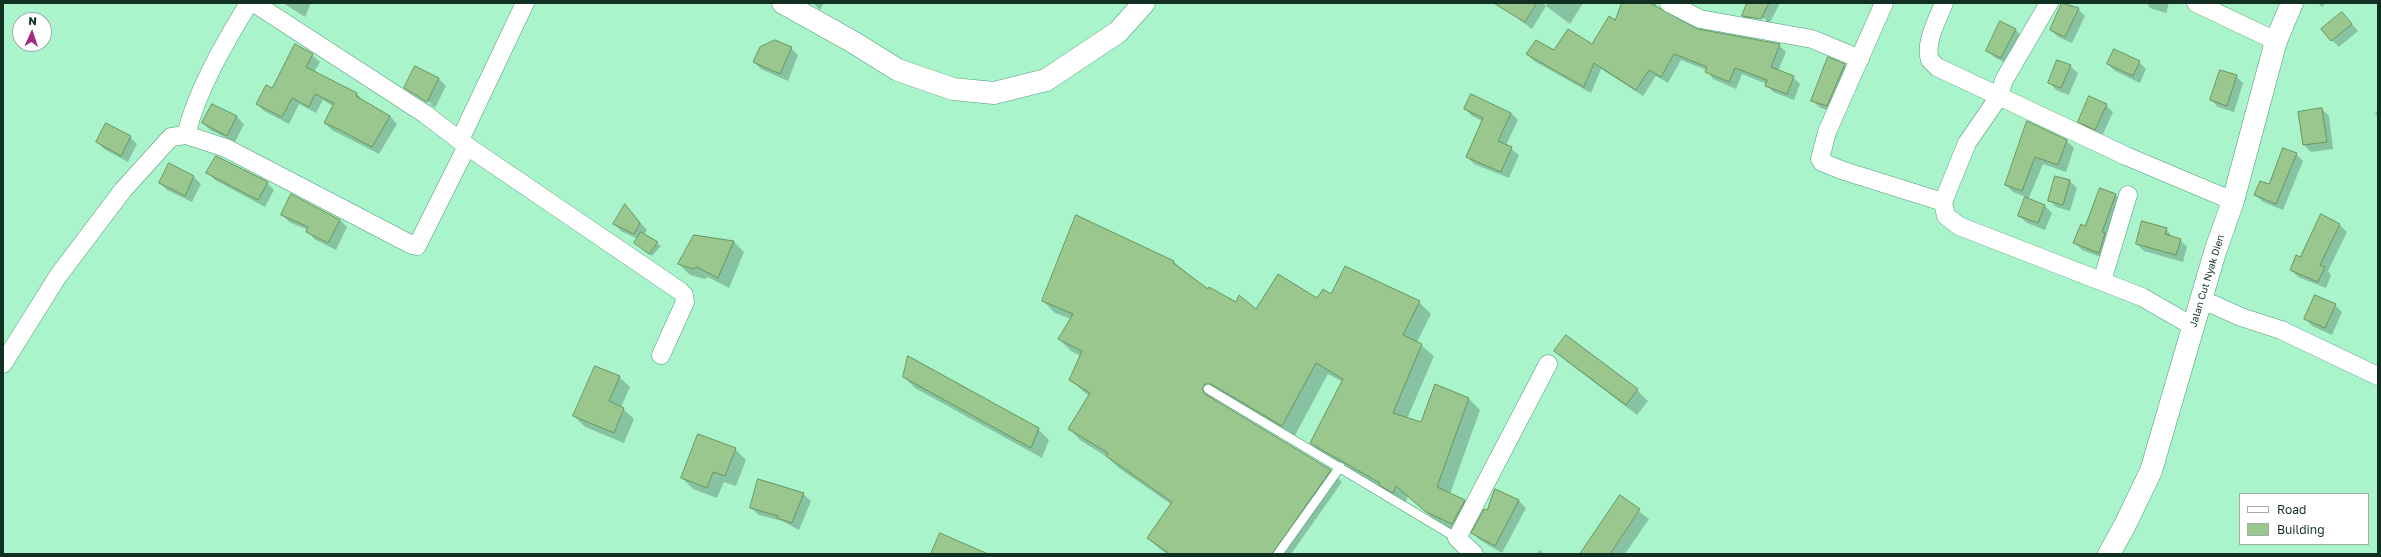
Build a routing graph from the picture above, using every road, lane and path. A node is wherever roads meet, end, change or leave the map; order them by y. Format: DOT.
graph roads {
  1 [pos="249,3"];
  2 [pos="254,3"];
  3 [pos="524,3"];
  4 [pos="783,3"];
  5 [pos="1144,3"];
  6 [pos="1669,3"];
  7 [pos="1884,3"];
  8 [pos="1944,3"];
  9 [pos="2049,3"];
  10 [pos="2196,3"];
  11 [pos="2291,4"];
  12 [pos="2276,41"];
  13 [pos="1860,59"];
  14 [pos="1998,98"];
  15 [pos="186,136"];
  16 [pos="464,143"];
  17 [pos="2128,195"];
  18 [pos="2233,201"];
  19 [pos="1943,202"];
  20 [pos="2102,281"];
  21 [pos="2200,305"];
  22 [pos="2194,327"];
  23 [pos="661,355"];
  24 [pos="3,364"];
  25 [pos="1548,364"];
  26 [pos="2378,376"];
  27 [pos="1208,389"];
  28 [pos="1340,467"];
  29 [pos="1457,538"];
  30 [pos="1278,554"];
  31 [pos="1474,554"];
  32 [pos="2109,554"];
  1 -- 15 [label="street"];
  2 -- 16 [label="street"];
  3 -- 16 [label="street"];
  4 -- 5 [label="street"];
  6 -- 13 [label="street"];
  7 -- 13 [label="street"];
  8 -- 14 [label="street"];
  9 -- 14 [label="street"];
  10 -- 12 [label="street"];
  11 -- 12 [label="street, Jalan Cut Nyak Dien"];
  12 -- 18 [label="street, Jalan Cut Nyak Dien"];
  13 -- 19 [label="street"];
  14 -- 18 [label="street"];
  14 -- 19 [label="street"];
  15 -- 16 [label="street"];
  15 -- 24 [label="street"];
  16 -- 23 [label="street"];
  17 -- 20 [label="street"];
  18 -- 21 [label="street, Jalan Cut Nyak Dien"];
  19 -- 20 [label="street"];
  20 -- 22 [label="street"];
  21 -- 22 [label="street, Jalan Cut Nyak Dien"];
  21 -- 26 [label="street"];
  22 -- 32 [label="street, Jalan Cut Nyak Dien"];
  25 -- 29 [label="street"];
  27 -- 28 [label="lane"];
  28 -- 29 [label="lane"];
  28 -- 30 [label="lane"];
  29 -- 31 [label="street"];
}
